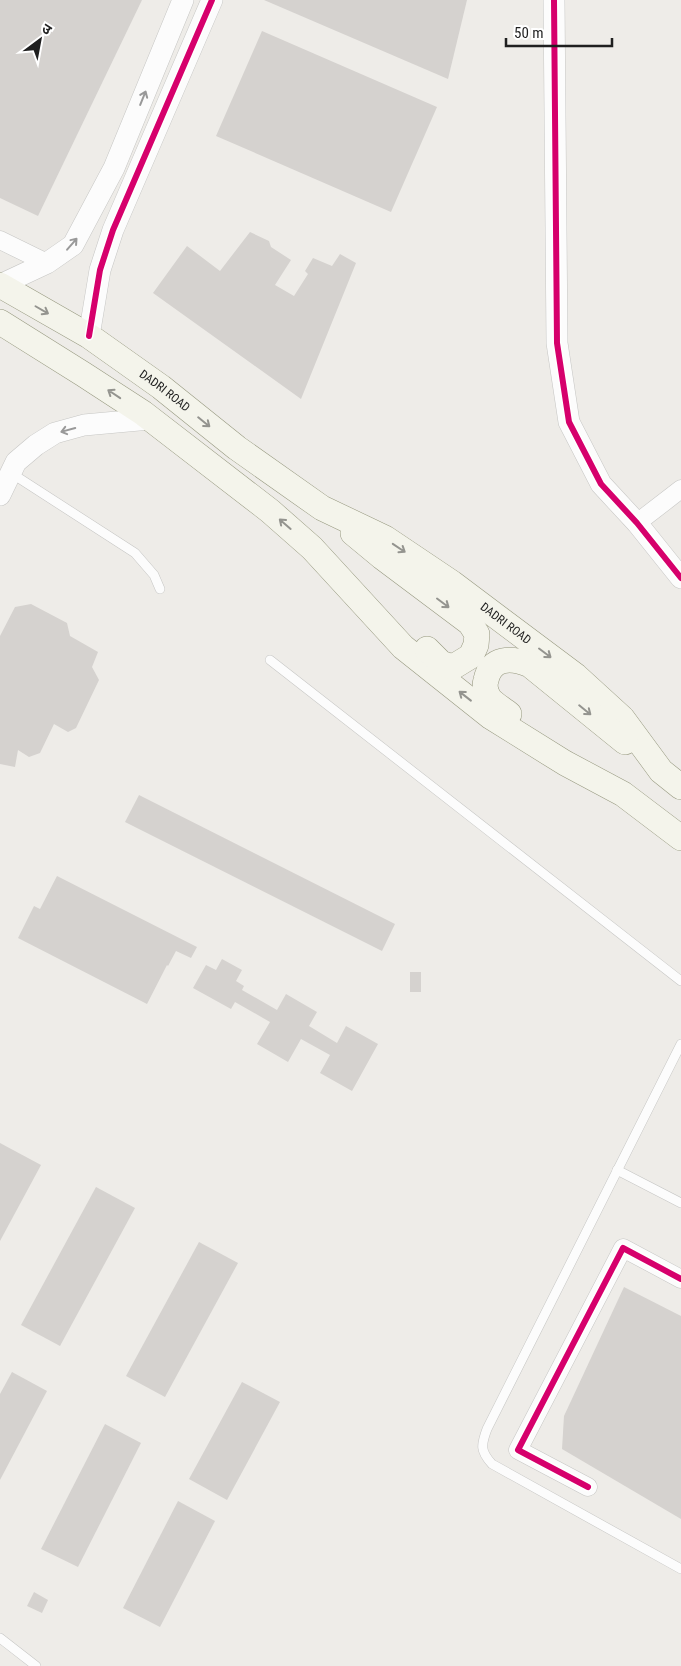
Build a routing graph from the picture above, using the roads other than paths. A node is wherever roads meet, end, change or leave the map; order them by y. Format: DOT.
graph roads {
  1 [pos="183,0"];
  2 [pos="212,0"];
  3 [pos="554,0"];
  4 [pos="0,240"];
  5 [pos="47,263"];
  6 [pos="0,285"];
  7 [pos="0,322"];
  8 [pos="89,336"];
  9 [pos="150,419"];
  10 [pos="11,473"];
  11 [pos="681,489"];
  12 [pos="0,495"];
  13 [pos="322,508"];
  14 [pos="637,523"];
  15 [pos="312,548"];
  16 [pos="681,578"];
  17 [pos="160,589"];
  18 [pos="270,660"];
  19 [pos="662,771"];
  20 [pos="681,787"];
  21 [pos="623,794"];
  22 [pos="681,838"];
  23 [pos="681,981"];
  24 [pos="681,1044"];
  25 [pos="617,1170"];
  26 [pos="681,1203"];
  27 [pos="681,1279"];
  28 [pos="588,1488"];
  29 [pos="681,1570"];
  30 [pos="0,1638"];
  31 [pos="36,1666"];
  5 -- 1 [label="street, one-way"];
  2 -- 8 [label="street"];
  3 -- 14 [label="street"];
  4 -- 5 [label="street"];
  5 -- 6 [label="street"];
  6 -- 8 [label="main road, DADRI ROAD, one-way"];
  9 -- 7 [label="main road, DADRI ROAD, one-way"];
  8 -- 13 [label="main road, DADRI ROAD, one-way"];
  9 -- 10 [label="street, one-way"];
  15 -- 9 [label="main road, DADRI ROAD, one-way"];
  10 -- 12 [label="street"];
  10 -- 17 [label="lane"];
  11 -- 14 [label="street"];
  13 -- 15 [label="main road, DADRI ROAD, one-way"];
  13 -- 19 [label="main road, DADRI ROAD, one-way"];
  14 -- 16 [label="street"];
  21 -- 15 [label="main road, DADRI ROAD, one-way"];
  18 -- 23 [label="lane"];
  19 -- 20 [label="main road, DADRI ROAD"];
  21 -- 19 [label="main road, DADRI ROAD, one-way"];
  21 -- 22 [label="main road, DADRI ROAD"];
  24 -- 25 [label="lane"];
  25 -- 26 [label="lane"];
  25 -- 29 [label="lane"];
  27 -- 28 [label="street"];
  30 -- 31 [label="lane"];
}
